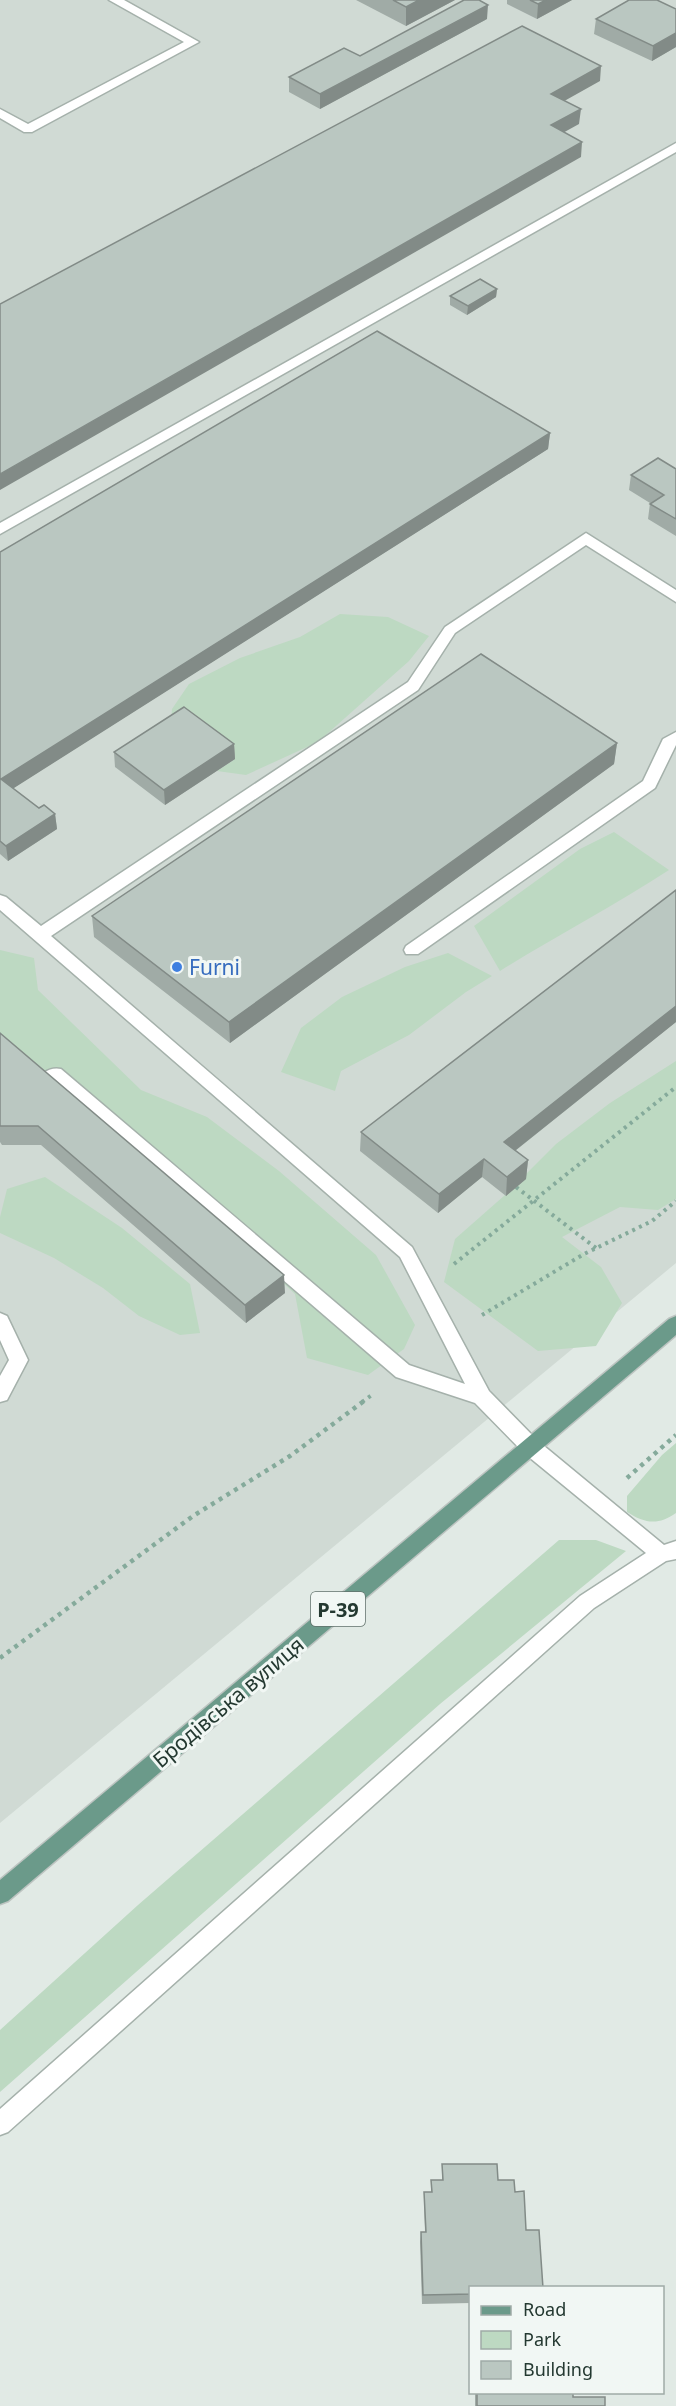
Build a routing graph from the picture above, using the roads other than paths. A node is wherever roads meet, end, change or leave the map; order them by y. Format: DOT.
graph roads {
  1 [pos="115,0"];
  2 [pos="0,113"];
  3 [pos="676,147"];
  4 [pos="0,529"];
  5 [pos="676,597"];
  6 [pos="676,737"];
  7 [pos="0,901"];
  8 [pos="40,935"];
  9 [pos="412,950"];
  10 [pos="41,1085"];
  11 [pos="0,1321"];
  12 [pos="676,1324"];
  13 [pos="0,1394"];
  14 [pos="482,1397"];
  15 [pos="531,1447"];
  16 [pos="668,1552"];
  17 [pos="0,1894"];
  18 [pos="0,2124"];
  1 -- 2 [label="lane"];
  3 -- 4 [label="lane"];
  5 -- 8 [label="lane"];
  6 -- 9 [label="lane"];
  7 -- 8 [label="lane"];
  8 -- 14 [label="lane"];
  10 -- 14 [label="lane"];
  11 -- 13 [label="lane"];
  12 -- 15 [label="main road, Бродівська вулиця / Р-39"];
  14 -- 15 [label="lane"];
  15 -- 16 [label="lane"];
  15 -- 17 [label="main road, Бродівська вулиця / Р-39"];
  16 -- 18 [label="lane"];
}
